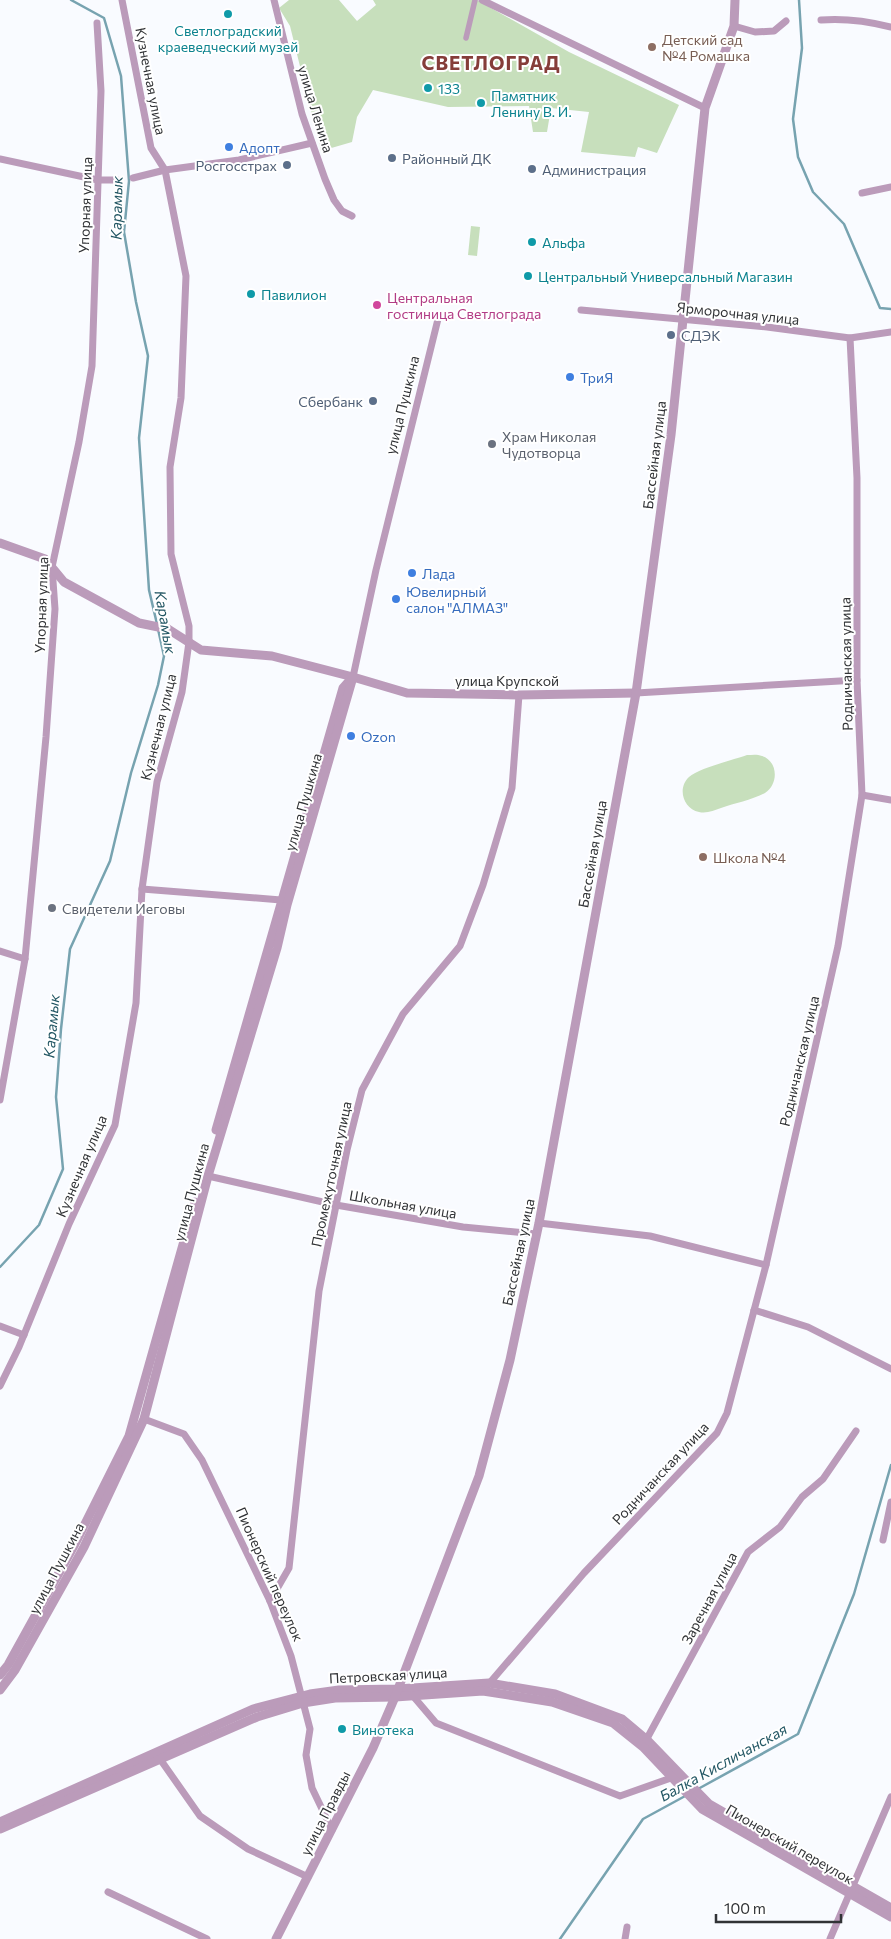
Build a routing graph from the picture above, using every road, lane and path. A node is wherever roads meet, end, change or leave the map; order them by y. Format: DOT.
graph roads {
  1 [pos="122,0"];
  2 [pos="274,0"];
  3 [pos="475,0"];
  4 [pos="482,0"];
  5 [pos="735,0"];
  6 [pos="821,20"];
  7 [pos="786,21"];
  8 [pos="97,23"];
  9 [pos="734,26"];
  10 [pos="891,26"];
  11 [pos="466,38"];
  12 [pos="705,108"];
  13 [pos="312,143"];
  14 [pos="0,159"];
  15 [pos="165,170"];
  16 [pos="133,178"];
  17 [pos="98,180"];
  18 [pos="117,180"];
  19 [pos="891,187"];
  20 [pos="862,193"];
  21 [pos="352,216"];
  22 [pos="581,310"];
  23 [pos="439,315"];
  24 [pos="684,320"];
  25 [pos="891,332"];
  26 [pos="850,338"];
  27 [pos="0,543"];
  28 [pos="52,567"];
  29 [pos="189,642"];
  30 [pos="353,677"];
  31 [pos="857,680"];
  32 [pos="636,693"];
  33 [pos="519,695"];
  34 [pos="862,795"];
  35 [pos="891,800"];
  36 [pos="142,889"];
  37 [pos="284,902"];
  38 [pos="0,951"];
  39 [pos="25,959"];
  40 [pos="0,1100"];
  41 [pos="208,1176"];
  42 [pos="336,1205"];
  43 [pos="539,1223"];
  44 [pos="536,1234"];
  45 [pos="766,1265"];
  46 [pos="754,1310"];
  47 [pos="0,1326"];
  48 [pos="24,1335"];
  49 [pos="891,1369"];
  50 [pos="0,1386"];
  51 [pos="144,1419"];
  52 [pos="856,1431"];
  53 [pos="891,1502"];
  54 [pos="883,1540"];
  55 [pos="270,1601"];
  56 [pos="0,1675"];
  57 [pos="486,1687"];
  58 [pos="0,1690"];
  59 [pos="396,1693"];
  60 [pos="413,1696"];
  61 [pos="303,1699"];
  62 [pos="645,1743"];
  63 [pos="160,1759"];
  64 [pos="671,1778"];
  65 [pos="891,1797"];
  66 [pos="705,1807"];
  67 [pos="0,1822"];
  68 [pos="0,1829"];
  69 [pos="332,1830"];
  70 [pos="308,1877"];
  71 [pos="851,1890"];
  72 [pos="108,1892"];
  73 [pos="891,1908"];
  74 [pos="891,1917"];
  75 [pos="627,1927"];
  76 [pos="207,1939"];
  77 [pos="276,1939"];
  78 [pos="625,1939"];
  79 [pos="830,1939"];
  1 -- 15 [label="street, Кузнечная улица"];
  2 -- 13 [label="street, улица Ленина"];
  3 -- 11 [label="street"];
  4 -- 12 [label="street"];
  5 -- 9 [label="street, Бассейная улица"];
  6 -- 10 [label="street"];
  7 -- 9 [label="street"];
  8 -- 17 [label="street, Упорная улица"];
  9 -- 12 [label="street, Бассейная улица"];
  12 -- 24 [label="street, Бассейная улица"];
  13 -- 15 [label="street"];
  13 -- 21 [label="street, улица Ленина"];
  14 -- 17 [label="street"];
  15 -- 16 [label="street"];
  15 -- 29 [label="street, Кузнечная улица"];
  17 -- 18 [label="street"];
  17 -- 28 [label="street, Упорная улица"];
  19 -- 20 [label="street"];
  22 -- 24 [label="street, Ярморочная улица"];
  23 -- 30 [label="street, улица Пушкина"];
  24 -- 26 [label="street, Ярморочная улица"];
  24 -- 32 [label="street, Бассейная улица"];
  25 -- 26 [label="street, Ярморочная улица"];
  26 -- 31 [label="street, Родничанская улица"];
  27 -- 28 [label="street"];
  28 -- 29 [label="street, улица Крупской"];
  28 -- 39 [label="street, Упорная улица"];
  29 -- 30 [label="street, улица Крупской"];
  29 -- 36 [label="street, Кузнечная улица"];
  30 -- 33 [label="street, улица Крупской"];
  30 -- 37 [label="street, улица Пушкина"];
  31 -- 32 [label="street, улица Крупской"];
  31 -- 34 [label="street, Родничанская улица"];
  32 -- 33 [label="street, улица Крупской"];
  32 -- 43 [label="street, Бассейная улица"];
  33 -- 42 [label="street, Промежуточная улица"];
  34 -- 35 [label="street"];
  34 -- 45 [label="street, Родничанская улица"];
  36 -- 37 [label="street"];
  36 -- 48 [label="street, Кузнечная улица"];
  37 -- 41 [label="street, улица Пушкина"];
  37 -- 56 [label="street, улица Пушкина"];
  38 -- 39 [label="street"];
  39 -- 40 [label="street, Упорная улица"];
  41 -- 42 [label="street, Школьная улица"];
  41 -- 51 [label="street, улица Пушкина"];
  42 -- 44 [label="street, Школьная улица"];
  42 -- 55 [label="street, Промежуточная улица"];
  43 -- 44 [label="street, Бассейная улица"];
  43 -- 45 [label="street"];
  44 -- 59 [label="street, Бассейная улица"];
  45 -- 46 [label="street, Родничанская улица"];
  46 -- 49 [label="street"];
  46 -- 57 [label="street, Родничанская улица"];
  47 -- 48 [label="street"];
  48 -- 50 [label="street, Кузнечная улица"];
  51 -- 55 [label="street, Пионерский переулок"];
  51 -- 58 [label="street, улица Пушкина"];
  52 -- 62 [label="street, Заречная улица"];
  53 -- 54 [label="street"];
  55 -- 61 [label="street, Пионерский переулок"];
  57 -- 59 [label="street, Петровская улица"];
  57 -- 60 [label="street"];
  57 -- 62 [label="street"];
  59 -- 60 [label="street"];
  59 -- 61 [label="street"];
  59 -- 69 [label="street, улица Правды"];
  60 -- 64 [label="street"];
  61 -- 63 [label="street"];
  61 -- 67 [label="street"];
  61 -- 69 [label="street, Пионерский переулок"];
  62 -- 64 [label="street"];
  62 -- 66 [label="street"];
  63 -- 68 [label="street"];
  63 -- 70 [label="street"];
  64 -- 66 [label="street"];
  65 -- 71 [label="street"];
  66 -- 71 [label="street, Пионерский переулок"];
  69 -- 70 [label="street, улица Правды"];
  70 -- 77 [label="street, улица Правды"];
  71 -- 73 [label="street, Пионерский переулок"];
  71 -- 74 [label="street, Пионерский переулок"];
  71 -- 79 [label="street"];
  72 -- 76 [label="street"];
  75 -- 78 [label="street"];
}
